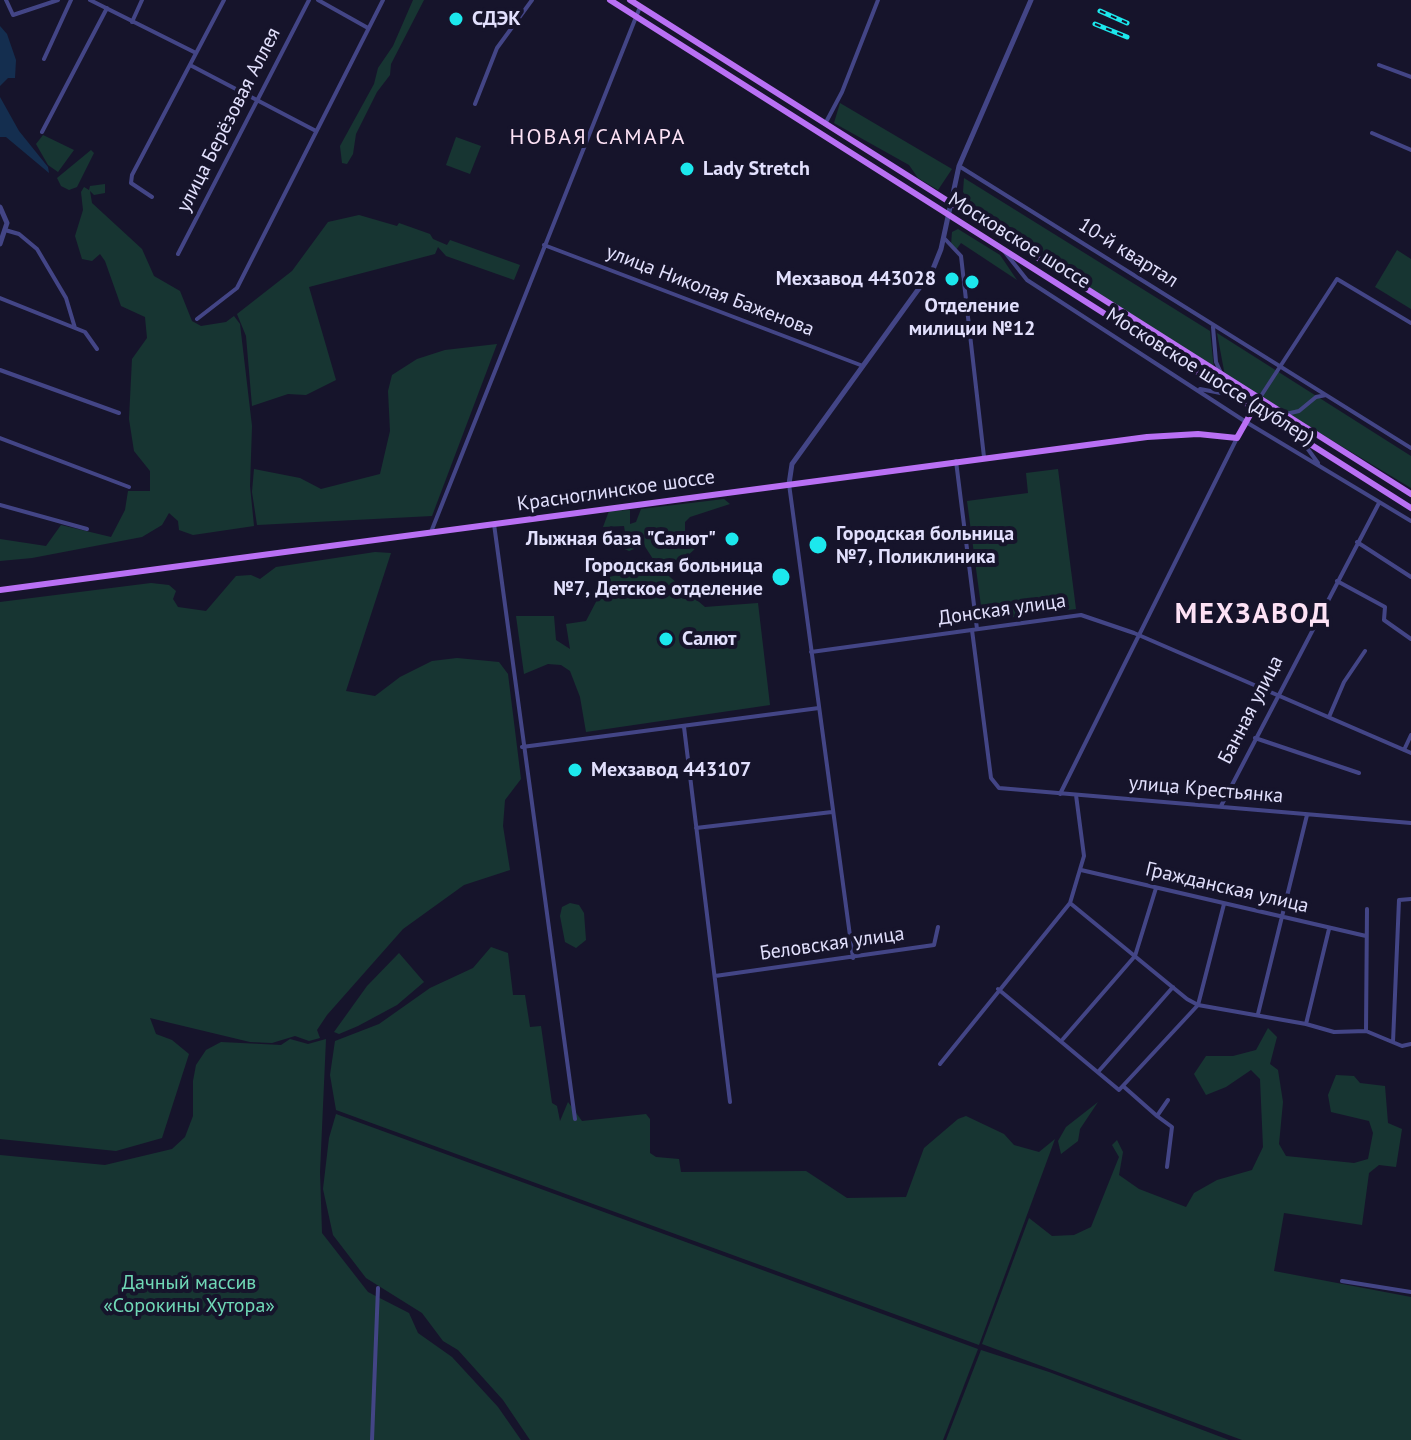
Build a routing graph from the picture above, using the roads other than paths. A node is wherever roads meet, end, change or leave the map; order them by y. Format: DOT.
graph roads {
  1 [pos="6,0"];
  2 [pos="58,0"];
  3 [pos="71,0"];
  4 [pos="90,0"];
  5 [pos="142,0"];
  6 [pos="224,0"];
  7 [pos="309,0"];
  8 [pos="318,0"];
  9 [pos="383,0"];
  10 [pos="532,0"];
  11 [pos="610,0"];
  12 [pos="630,0"];
  13 [pos="878,0"];
  14 [pos="1031,0"];
  15 [pos="640,7"];
  16 [pos="107,8"];
  17 [pos="634,16"];
  18 [pos="132,22"];
  19 [pos="369,29"];
  20 [pos="196,53"];
  21 [pos="44,59"];
  22 [pos="190,65"];
  23 [pos="1379,65"];
  24 [pos="1411,77"];
  25 [pos="258,98"];
  26 [pos="475,104"];
  27 [pos="825,124"];
  28 [pos="317,131"];
  29 [pos="42,132"];
  30 [pos="1372,133"];
  31 [pos="1411,150"];
  32 [pos="959,166"];
  33 [pos="152,197"];
  34 [pos="951,204"];
  35 [pos="0,207"];
  36 [pos="948,215"];
  37 [pos="5,230"];
  38 [pos="944,238"];
  39 [pos="0,244"];
  40 [pos="544,245"];
  41 [pos="1002,249"];
  42 [pos="178,254"];
  43 [pos="0,298"];
  44 [pos="197,319"];
  45 [pos="1411,323"];
  46 [pos="1212,325"];
  47 [pos="75,328"];
  48 [pos="97,349"];
  49 [pos="1280,365"];
  50 [pos="864,367"];
  51 [pos="0,370"];
  52 [pos="1221,373"];
  53 [pos="1198,388"];
  54 [pos="1232,395"];
  55 [pos="1326,395"];
  56 [pos="1259,399"];
  57 [pos="1254,409"];
  58 [pos="119,413"];
  59 [pos="1284,414"];
  60 [pos="1246,422"];
  61 [pos="0,438"];
  62 [pos="1237,438"];
  63 [pos="1300,439"];
  64 [pos="1411,448"];
  65 [pos="984,457"];
  66 [pos="956,461"];
  67 [pos="1320,465"];
  68 [pos="789,484"];
  69 [pos="129,487"];
  70 [pos="1411,494"];
  71 [pos="1379,502"];
  72 [pos="0,505"];
  73 [pos="1411,508"];
  74 [pos="1411,521"];
  75 [pos="494,524"];
  76 [pos="87,529"];
  77 [pos="431,532"];
  78 [pos="1357,542"];
  79 [pos="1411,577"];
  80 [pos="1337,581"];
  81 [pos="0,590"];
  82 [pos="975,630"];
  83 [pos="1138,635"];
  84 [pos="1411,639"];
  85 [pos="1365,651"];
  86 [pos="811,652"];
  87 [pos="1276,695"];
  88 [pos="819,708"];
  89 [pos="1329,717"];
  90 [pos="684,727"];
  91 [pos="1411,735"];
  92 [pos="1254,738"];
  93 [pos="522,747"];
  94 [pos="1404,750"];
  95 [pos="1411,753"];
  96 [pos="1359,773"];
  97 [pos="1060,794"];
  98 [pos="1076,795"];
  99 [pos="1221,806"];
  100 [pos="832,812"];
  101 [pos="1307,815"];
  102 [pos="1411,823"];
  103 [pos="696,828"];
  104 [pos="1081,870"];
  105 [pos="1156,888"];
  106 [pos="1411,899"];
  107 [pos="1070,903"];
  108 [pos="1224,904"];
  109 [pos="1367,909"];
  110 [pos="1284,917"];
  111 [pos="938,927"];
  112 [pos="1329,928"];
  113 [pos="1366,936"];
  114 [pos="1135,956"];
  115 [pos="853,958"];
  116 [pos="715,976"];
  117 [pos="1173,987"];
  118 [pos="998,989"];
  119 [pos="1198,1005"];
  120 [pos="1258,1014"];
  121 [pos="1306,1024"];
  122 [pos="1366,1031"];
  123 [pos="1063,1040"];
  124 [pos="1393,1042"];
  125 [pos="1411,1044"];
  126 [pos="940,1064"];
  127 [pos="1098,1072"];
  128 [pos="1121,1088"];
  129 [pos="1168,1100"];
  130 [pos="730,1102"];
  131 [pos="1157,1116"];
  132 [pos="575,1119"];
  133 [pos="1167,1167"];
  134 [pos="1342,1281"];
  135 [pos="378,1288"];
  136 [pos="1411,1292"];
  137 [pos="372,1440"];
  1 -- 2 [label="street"];
  3 -- 21 [label="street"];
  4 -- 16 [label="street"];
  5 -- 18 [label="street"];
  6 -- 20 [label="street"];
  7 -- 25 [label="street, улица Берёзовая Аллея"];
  8 -- 19 [label="street"];
  9 -- 19 [label="street"];
  10 -- 26 [label="street"];
  11 -- 17 [label="main road, Московское шоссе"];
  12 -- 15 [label="main road, Московское шоссе"];
  13 -- 27 [label="street"];
  14 -- 32 [label="street"];
  15 -- 17 [label="street"];
  15 -- 27 [label="main road, Московское шоссе"];
  16 -- 18 [label="street"];
  16 -- 29 [label="street"];
  17 -- 36 [label="main road, Московское шоссе"];
  17 -- 40 [label="street"];
  18 -- 20 [label="street"];
  19 -- 28 [label="street"];
  20 -- 22 [label="street"];
  22 -- 25 [label="street"];
  22 -- 33 [label="street"];
  23 -- 24 [label="street"];
  25 -- 28 [label="street"];
  25 -- 42 [label="street, улица Берёзовая Аллея"];
  27 -- 34 [label="main road, Московское шоссе"];
  28 -- 44 [label="street"];
  30 -- 31 [label="street"];
  32 -- 34 [label="street"];
  32 -- 46 [label="street, 10-й квартал"];
  34 -- 36 [label="street"];
  34 -- 52 [label="main road, Московское шоссе"];
  35 -- 37 [label="street"];
  36 -- 38 [label="street"];
  36 -- 41 [label="main road, Московское шоссе"];
  37 -- 39 [label="street"];
  37 -- 47 [label="street"];
  38 -- 50 [label="street"];
  38 -- 65 [label="street"];
  40 -- 50 [label="street, улица Николая Баженова"];
  40 -- 77 [label="street"];
  41 -- 53 [label="street, Московское шоссе (дублер)"];
  41 -- 54 [label="main road, Московское шоссе"];
  43 -- 47 [label="street"];
  45 -- 49 [label="street"];
  46 -- 49 [label="street, 10-й квартал"];
  46 -- 52 [label="street"];
  47 -- 48 [label="street"];
  49 -- 55 [label="street, 10-й квартал"];
  49 -- 56 [label="street"];
  50 -- 68 [label="street"];
  51 -- 58 [label="street"];
  52 -- 56 [label="main road, Московское шоссе"];
  53 -- 54 [label="street"];
  53 -- 60 [label="street, Московское шоссе (дублер)"];
  54 -- 57 [label="main road, Московское шоссе"];
  55 -- 59 [label="street"];
  55 -- 64 [label="street, 10-й квартал"];
  56 -- 57 [label="main road"];
  56 -- 59 [label="main road, Московское шоссе"];
  57 -- 60 [label="main road"];
  57 -- 63 [label="main road, Московское шоссе"];
  59 -- 70 [label="main road, Московское шоссе"];
  60 -- 62 [label="main road"];
  60 -- 67 [label="street, Московское шоссе (дублер)"];
  61 -- 69 [label="street"];
  62 -- 65 [label="main road, Красноглинское шоссе"];
  62 -- 83 [label="street"];
  63 -- 67 [label="street"];
  63 -- 73 [label="main road, Московское шоссе"];
  65 -- 66 [label="main road, Красноглинское шоссе"];
  66 -- 68 [label="main road, Красноглинское шоссе"];
  66 -- 82 [label="street"];
  67 -- 71 [label="street, Московское шоссе (дублер)"];
  68 -- 75 [label="main road, Красноглинское шоссе"];
  68 -- 86 [label="street"];
  71 -- 74 [label="street, Московское шоссе (дублер)"];
  71 -- 78 [label="street, Банная улица"];
  72 -- 76 [label="street"];
  75 -- 77 [label="main road, Красноглинское шоссе"];
  75 -- 93 [label="street"];
  77 -- 81 [label="main road, Красноглинское шоссе"];
  78 -- 79 [label="street"];
  78 -- 80 [label="street, Банная улица"];
  80 -- 84 [label="street"];
  80 -- 87 [label="street, Банная улица"];
  82 -- 83 [label="street, Донская улица"];
  82 -- 86 [label="street, Донская улица"];
  82 -- 97 [label="street, улица Крестьянка"];
  83 -- 87 [label="street, Донская улица"];
  83 -- 97 [label="street"];
  85 -- 89 [label="street"];
  86 -- 88 [label="street"];
  87 -- 89 [label="street, Донская улица"];
  87 -- 92 [label="street, Банная улица"];
  88 -- 90 [label="street"];
  88 -- 100 [label="street"];
  89 -- 94 [label="street, Донская улица"];
  90 -- 93 [label="street"];
  90 -- 103 [label="street"];
  91 -- 94 [label="street"];
  92 -- 96 [label="street"];
  92 -- 99 [label="street, Банная улица"];
  93 -- 132 [label="street"];
  94 -- 95 [label="street, Донская улица"];
  97 -- 98 [label="street, улица Крестьянка"];
  98 -- 99 [label="street, улица Крестьянка"];
  98 -- 104 [label="street"];
  99 -- 101 [label="street, улица Крестьянка"];
  100 -- 103 [label="street"];
  100 -- 115 [label="street"];
  101 -- 102 [label="street, улица Крестьянка"];
  101 -- 110 [label="street"];
  103 -- 116 [label="street"];
  104 -- 105 [label="street, Гражданская улица"];
  104 -- 107 [label="street"];
  105 -- 108 [label="street, Гражданская улица"];
  105 -- 114 [label="street"];
  106 -- 124 [label="street"];
  107 -- 114 [label="street"];
  107 -- 118 [label="street"];
  108 -- 110 [label="street, Гражданская улица"];
  108 -- 119 [label="street"];
  109 -- 113 [label="street"];
  110 -- 112 [label="street, Гражданская улица"];
  110 -- 120 [label="street"];
  111 -- 115 [label="street, Беловская улица"];
  112 -- 113 [label="street, Гражданская улица"];
  112 -- 121 [label="street"];
  113 -- 122 [label="street"];
  114 -- 117 [label="street"];
  114 -- 123 [label="street"];
  115 -- 116 [label="street, Беловская улица"];
  116 -- 130 [label="street"];
  117 -- 119 [label="street"];
  117 -- 127 [label="street"];
  118 -- 123 [label="street"];
  118 -- 126 [label="street"];
  119 -- 120 [label="street"];
  119 -- 128 [label="street"];
  120 -- 121 [label="street"];
  121 -- 122 [label="street"];
  122 -- 124 [label="street"];
  123 -- 127 [label="street"];
  124 -- 125 [label="street"];
  127 -- 128 [label="street"];
  128 -- 131 [label="street"];
  129 -- 131 [label="street"];
  131 -- 133 [label="street"];
  134 -- 136 [label="street"];
  135 -- 137 [label="street"];
}
